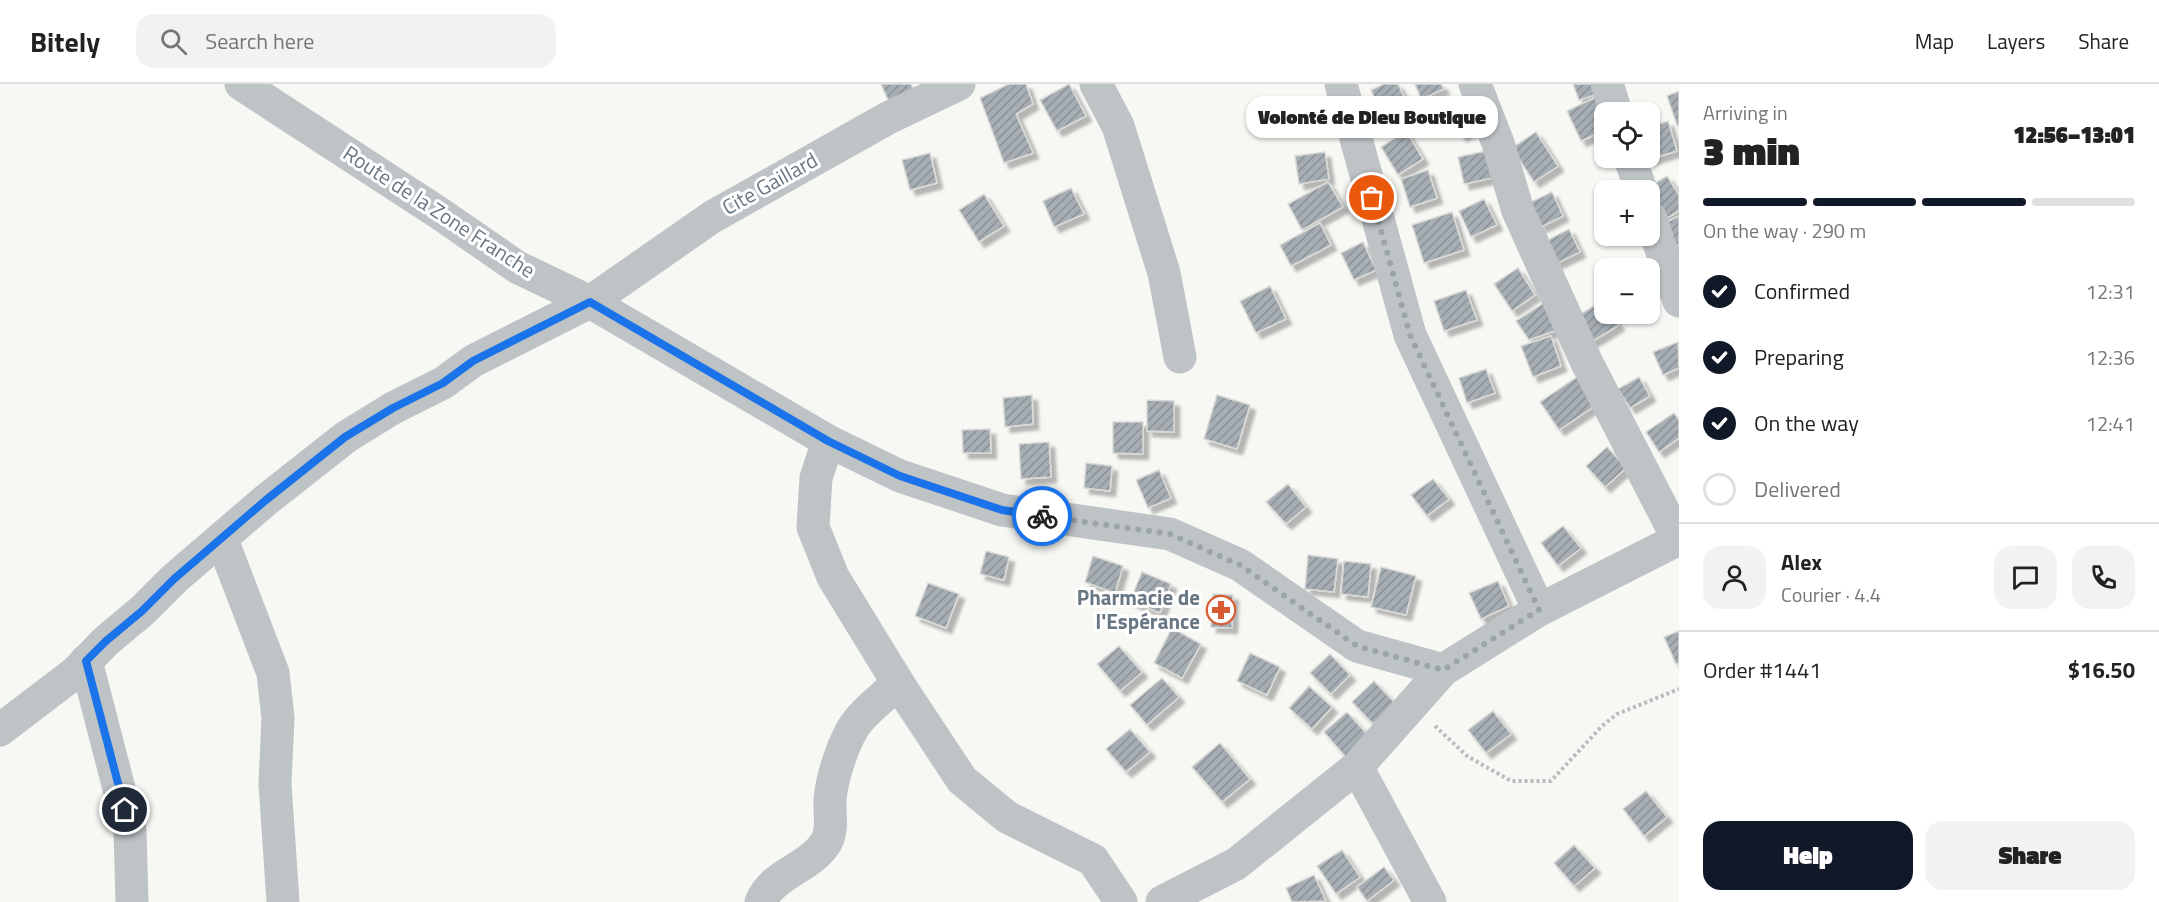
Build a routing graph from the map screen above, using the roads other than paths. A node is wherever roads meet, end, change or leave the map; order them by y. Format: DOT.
graph roads {
  1 [pos="241,84"];
  2 [pos="959,84"];
  3 [pos="1096,84"];
  4 [pos="1341,84"];
  5 [pos="1475,84"];
  6 [pos="1607,84"];
  7 [pos="1613,102"];
  8 [pos="1660,246"];
  9 [pos="590,302"];
  10 [pos="1679,302"];
  11 [pos="1180,357"];
  12 [pos="828,441"];
  13 [pos="1679,539"];
  14 [pos="222,540"];
  15 [pos="1539,610"];
  16 [pos="86,661"];
  17 [pos="1443,670"];
  18 [pos="898,683"];
  19 [pos="0,730"];
  20 [pos="1357,767"];
  21 [pos="132,902"];
  22 [pos="283,902"];
  23 [pos="761,902"];
  24 [pos="1121,902"];
  25 [pos="1162,902"];
  26 [pos="1430,902"];
  1 -- 9 [label="street, Route de la Zone Franche"];
  2 -- 9 [label="street, Cite Gaillard"];
  3 -- 11 [label="street"];
  4 -- 15 [label="street"];
  5 -- 13 [label="street"];
  6 -- 7 [label="street"];
  8 -- 10 [label="street"];
  9 -- 12 [label="street, Route de la Zone Franche"];
  9 -- 14 [label="street, Cite Gaillard"];
  12 -- 17 [label="street, Route de la Zone Franche"];
  12 -- 18 [label="street"];
  13 -- 15 [label="street"];
  14 -- 16 [label="street, Cite Gaillard"];
  14 -- 22 [label="street"];
  15 -- 17 [label="street"];
  16 -- 19 [label="street, Cite Gaillard"];
  16 -- 21 [label="street"];
  17 -- 20 [label="street"];
  18 -- 23 [label="street"];
  18 -- 24 [label="street"];
  20 -- 25 [label="street"];
  20 -- 26 [label="street"];
}
